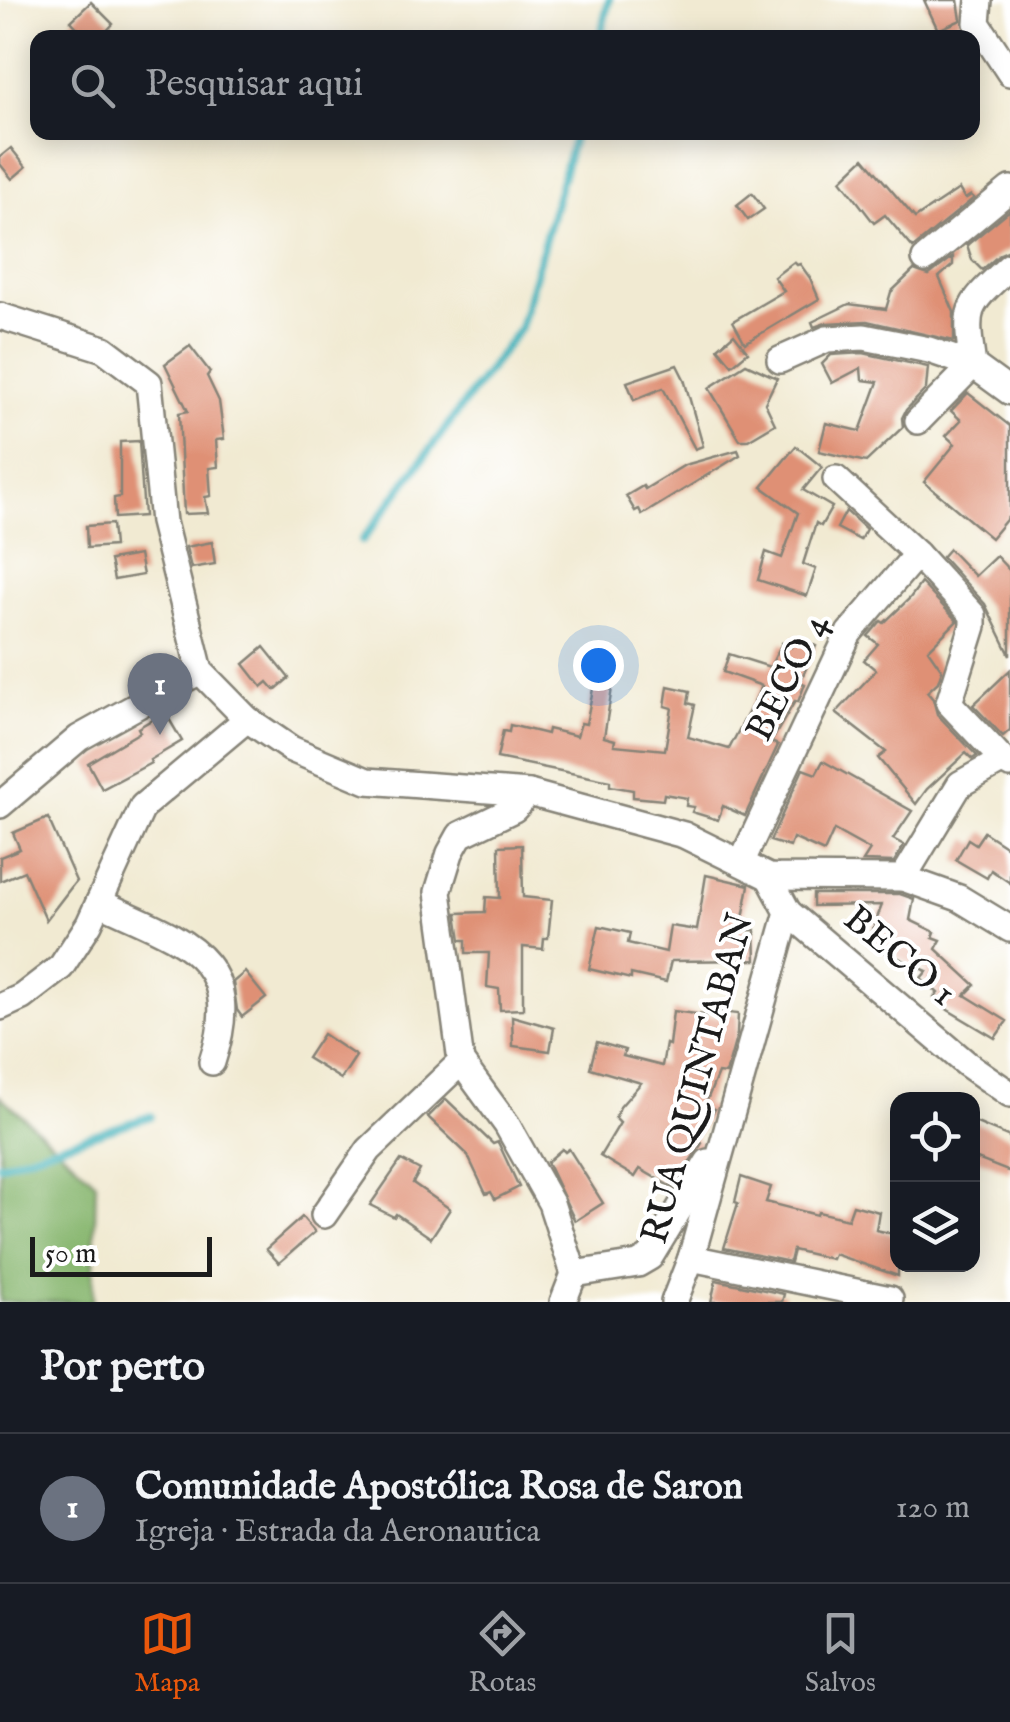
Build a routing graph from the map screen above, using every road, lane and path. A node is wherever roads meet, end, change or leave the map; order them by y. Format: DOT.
graph roads {
  1 [pos="978,0"];
  2 [pos="1010,73"];
  3 [pos="1010,189"];
  4 [pos="925,259"];
  5 [pos="1010,266"];
  6 [pos="0,316"];
  7 [pos="780,360"];
  8 [pos="974,366"];
  9 [pos="1010,392"];
  10 [pos="918,421"];
  11 [pos="836,479"];
  12 [pos="917,554"];
  13 [pos="200,671"];
  14 [pos="247,719"];
  15 [pos="1006,762"];
  16 [pos="529,793"];
  17 [pos="0,805"];
  18 [pos="742,862"];
  19 [pos="769,877"];
  20 [pos="902,878"];
  21 [pos="99,902"];
  22 [pos="788,912"];
  23 [pos="1010,929"];
  24 [pos="0,1007"];
  25 [pos="212,1062"];
  26 [pos="461,1062"];
  27 [pos="1010,1094"];
  28 [pos="725,1132"];
  29 [pos="324,1216"];
  30 [pos="690,1258"];
  31 [pos="574,1274"];
  32 [pos="890,1299"];
  33 [pos="564,1302"];
  34 [pos="674,1302"];
  1 -- 2 [label="street"];
  3 -- 4 [label="street"];
  5 -- 8 [label="street"];
  6 -- 13 [label="street"];
  7 -- 8 [label="street"];
  8 -- 9 [label="street"];
  8 -- 10 [label="street"];
  11 -- 12 [label="street"];
  12 -- 15 [label="street"];
  12 -- 18 [label="street, BECO 4"];
  13 -- 14 [label="street"];
  13 -- 17 [label="street"];
  14 -- 16 [label="street"];
  14 -- 21 [label="street"];
  15 -- 20 [label="street"];
  16 -- 18 [label="street"];
  16 -- 26 [label="street"];
  18 -- 19 [label="street"];
  19 -- 20 [label="street"];
  19 -- 22 [label="street, RUA QUINTABAN"];
  20 -- 23 [label="street"];
  21 -- 24 [label="street"];
  21 -- 25 [label="street"];
  22 -- 27 [label="street, BECO 1"];
  22 -- 28 [label="street, RUA QUINTABAN"];
  26 -- 29 [label="street"];
  26 -- 31 [label="street"];
  28 -- 30 [label="street, RUA QUINTABAN"];
  28 -- 31 [label="street"];
  30 -- 32 [label="street"];
  30 -- 34 [label="street, RUA QUINTABAN"];
  31 -- 33 [label="street"];
}
